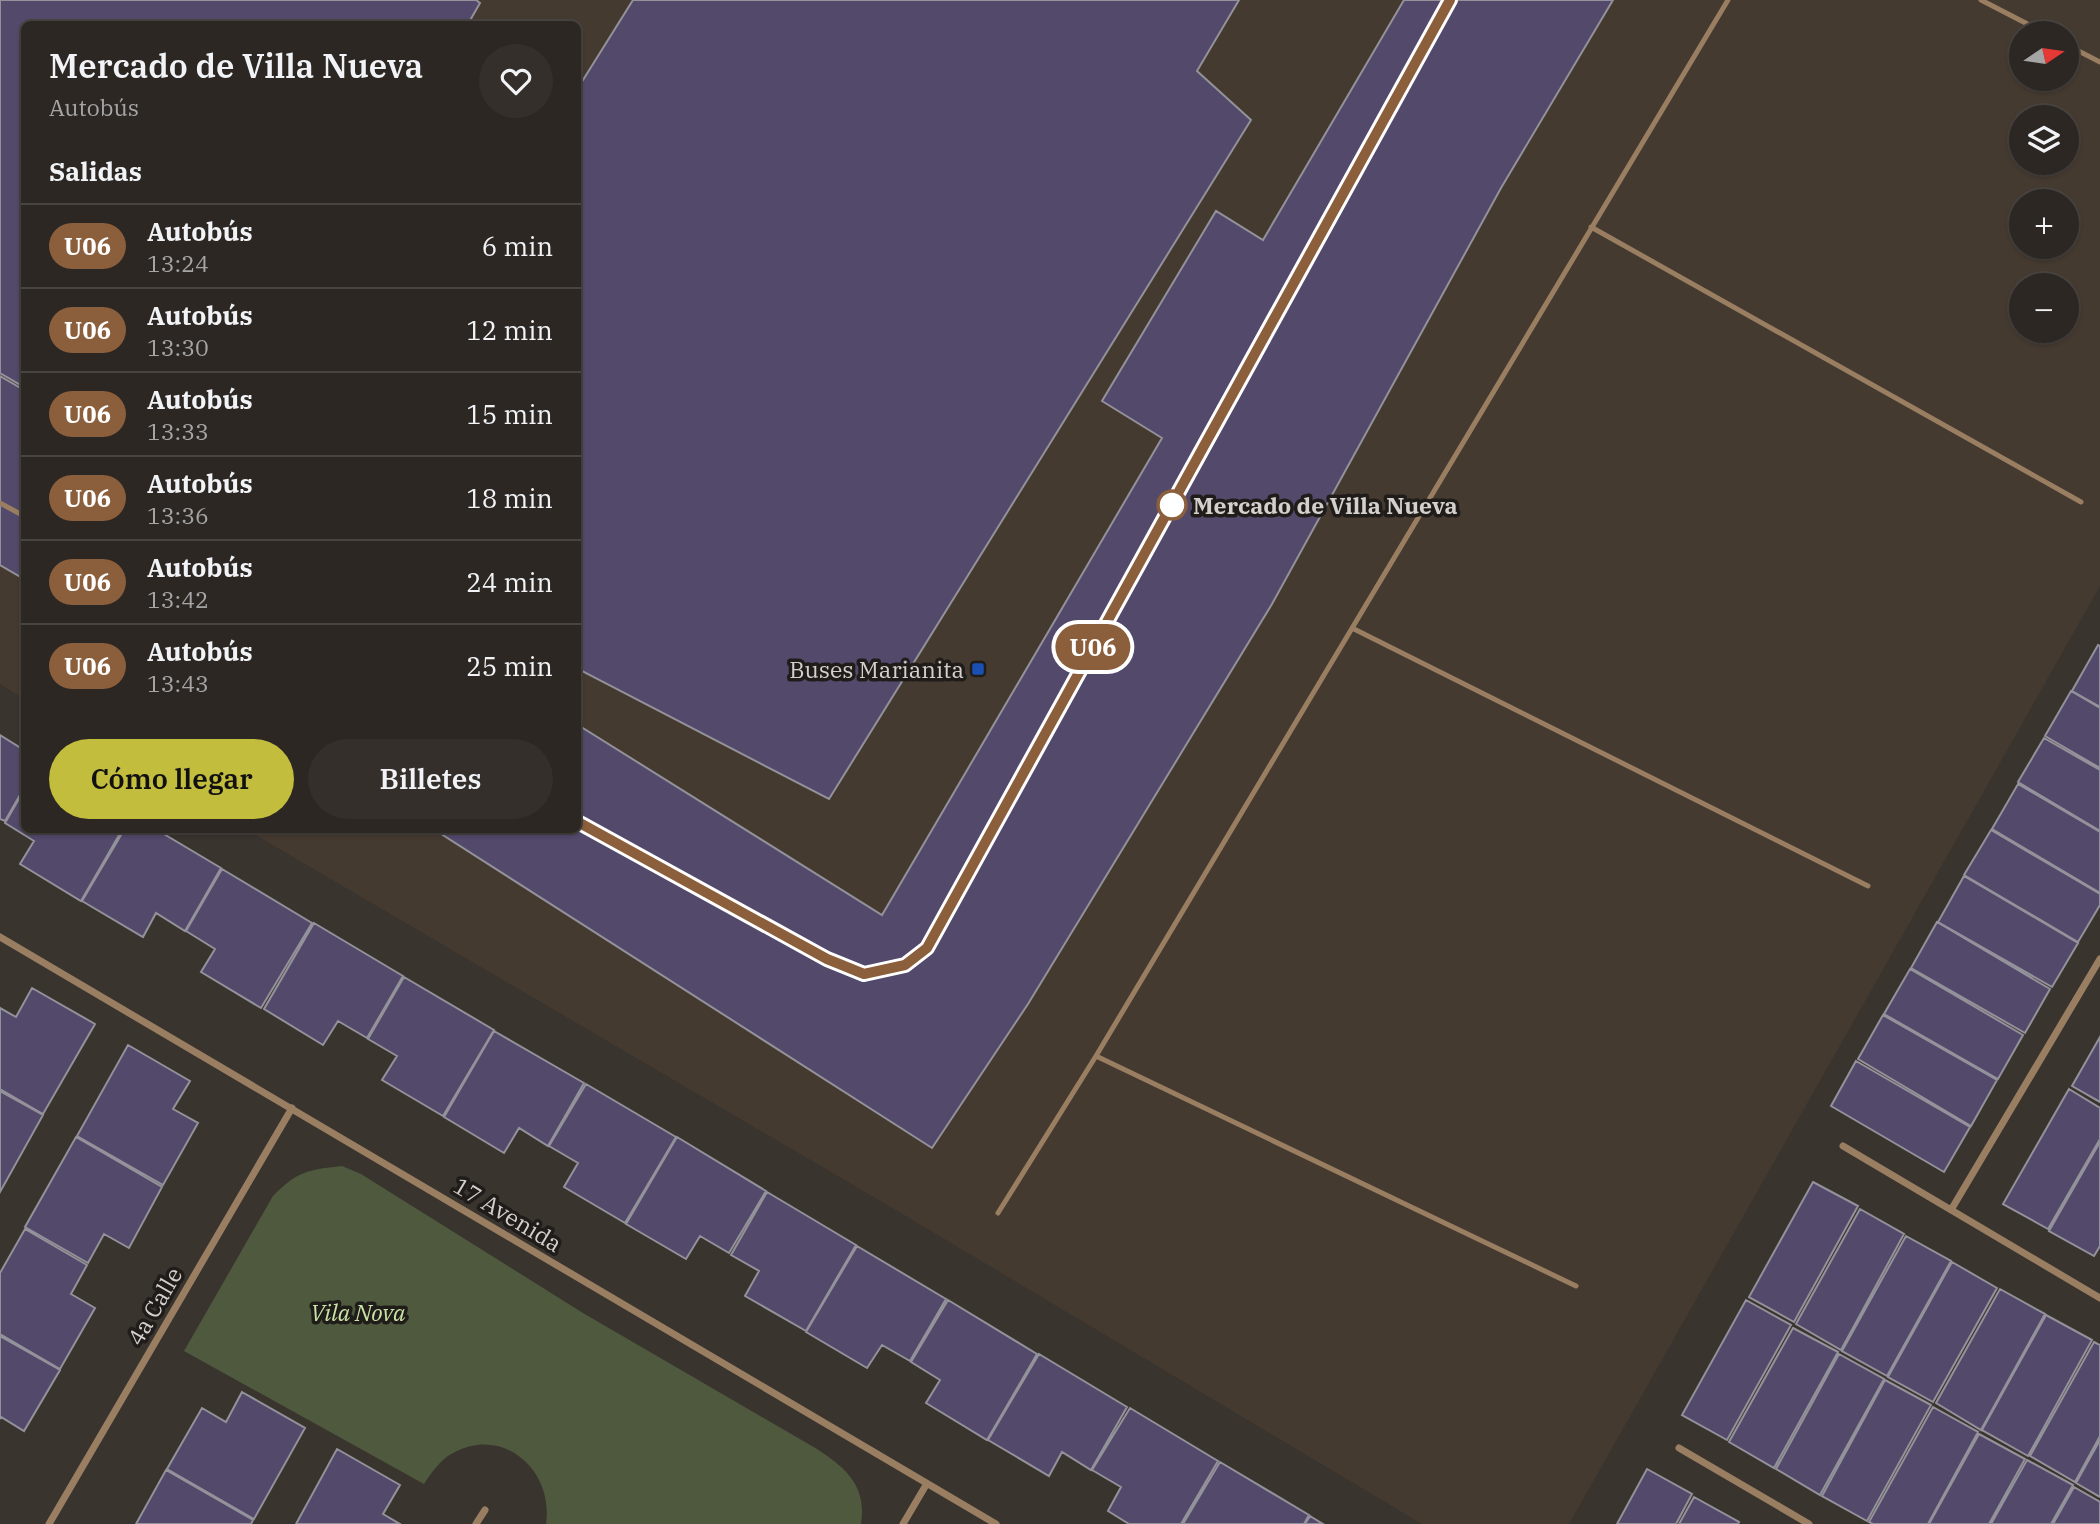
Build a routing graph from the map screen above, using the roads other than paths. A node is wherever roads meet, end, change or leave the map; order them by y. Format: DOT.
graph roads {
  1 [pos="1450,0"];
  2 [pos="1728,0"];
  3 [pos="1981,0"];
  4 [pos="2022,21"];
  5 [pos="2079,51"];
  6 [pos="2100,62"];
  7 [pos="1591,228"];
  8 [pos="2081,502"];
  9 [pos="0,503"];
  10 [pos="21,514"];
  11 [pos="1352,628"];
  12 [pos="581,824"];
  13 [pos="1868,886"];
  14 [pos="0,937"];
  15 [pos="2100,959"];
  16 [pos="1096,1056"];
  17 [pos="292,1108"];
  18 [pos="1843,1146"];
  19 [pos="1951,1210"];
  20 [pos="998,1213"];
  21 [pos="1576,1286"];
  22 [pos="2100,1298"];
  23 [pos="1679,1448"];
  24 [pos="926,1485"];
  25 [pos="485,1510"];
  26 [pos="49,1524"];
  27 [pos="476,1524"];
  28 [pos="903,1524"];
  29 [pos="996,1524"];
  30 [pos="1809,1524"];
  1 -- 12 [label="lane"];
  2 -- 7 [label="lane"];
  3 -- 4 [label="lane"];
  5 -- 6 [label="lane"];
  7 -- 8 [label="lane"];
  7 -- 11 [label="lane"];
  9 -- 10 [label="lane"];
  11 -- 13 [label="lane"];
  11 -- 16 [label="lane"];
  14 -- 17 [label="street, 17 Avenida"];
  15 -- 19 [label="street"];
  16 -- 20 [label="lane"];
  16 -- 21 [label="lane"];
  17 -- 24 [label="street, 17 Avenida"];
  17 -- 26 [label="street, 4a Calle"];
  18 -- 19 [label="street"];
  19 -- 22 [label="street"];
  23 -- 30 [label="street"];
  24 -- 28 [label="street"];
  24 -- 29 [label="street, 17 Avenida"];
  25 -- 27 [label="street"];
}
